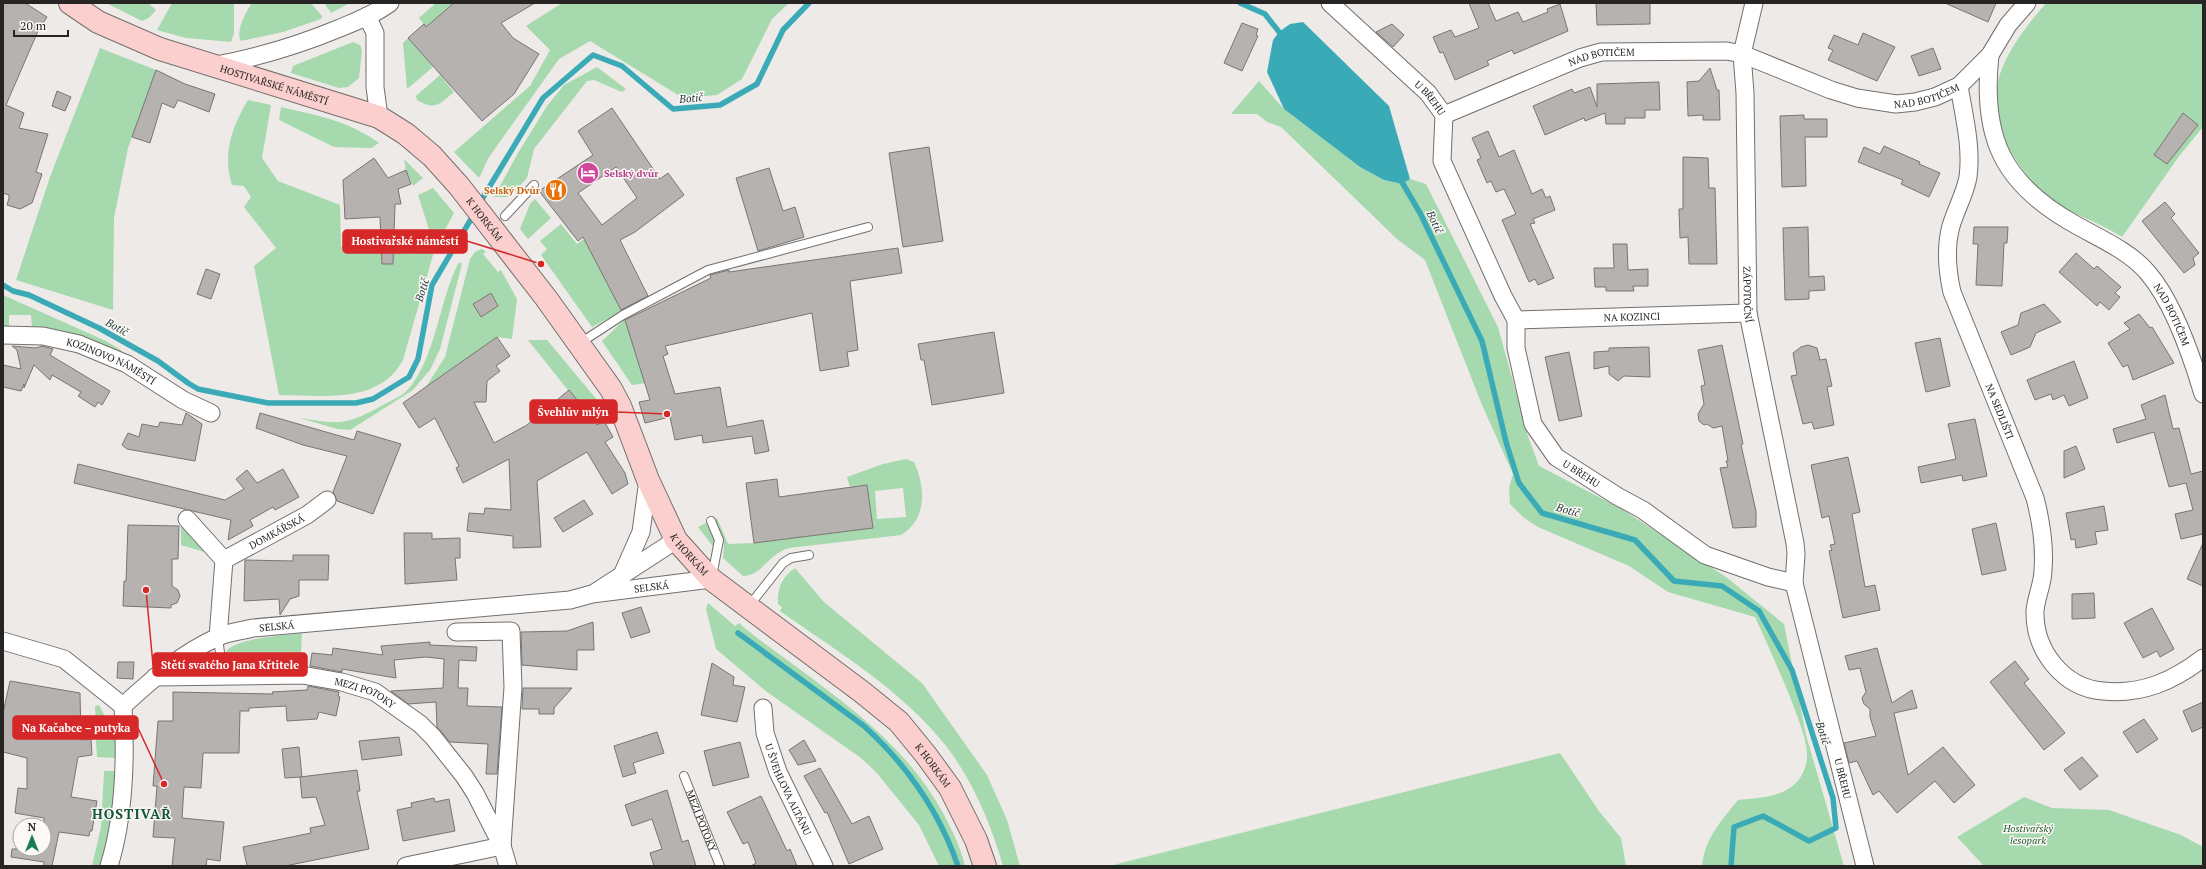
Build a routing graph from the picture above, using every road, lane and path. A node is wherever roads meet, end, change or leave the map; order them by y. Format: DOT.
graph roads {
  1 [pos="70,3"];
  2 [pos="1330,3"];
  3 [pos="1754,3"];
  4 [pos="2027,3"];
  5 [pos="389,4"];
  6 [pos="367,16"];
  7 [pos="1742,54"];
  8 [pos="1990,55"];
  9 [pos="216,65"];
  10 [pos="1959,86"];
  11 [pos="1444,115"];
  12 [pos="379,117"];
  13 [pos="534,185"];
  14 [pos="461,190"];
  15 [pos="504,216"];
  16 [pos="868,227"];
  17 [pos="1748,313"];
  18 [pos="1516,320"];
  19 [pos="3,335"];
  20 [pos="579,344"];
  21 [pos="2203,394"];
  22 [pos="211,413"];
  23 [pos="648,480"];
  24 [pos="327,500"];
  25 [pos="187,519"];
  26 [pos="711,521"];
  27 [pos="676,540"];
  28 [pos="809,555"];
  29 [pos="224,560"];
  30 [pos="622,575"];
  31 [pos="711,579"];
  32 [pos="1794,583"];
  33 [pos="592,594"];
  34 [pos="748,607"];
  35 [pos="456,632"];
  36 [pos="218,637"];
  37 [pos="3,641"];
  38 [pos="2203,658"];
  39 [pos="155,677"];
  40 [pos="223,677"];
  41 [pos="123,706"];
  42 [pos="763,708"];
  43 [pos="684,776"];
  44 [pos="502,846"];
  45 [pos="109,866"];
  46 [pos="406,866"];
  47 [pos="508,866"];
  48 [pos="720,866"];
  49 [pos="824,866"];
  50 [pos="985,866"];
  51 [pos="1865,866"];
  1 -- 9 [label="main road, HOSTIVAŘSKÉ NÁMĚSTÍ"];
  2 -- 11 [label="street, U BŘEHU"];
  3 -- 7 [label="street, ZÁPOTOČNÍ"];
  4 -- 8 [label="street"];
  5 -- 6 [label="street, HOSTIVAŘSKÉ NÁMĚSTÍ"];
  6 -- 9 [label="street, HOSTIVAŘSKÉ NÁMĚSTÍ"];
  6 -- 12 [label="street"];
  7 -- 10 [label="street, NAD BOTIČEM"];
  7 -- 11 [label="street, NAD BOTIČEM"];
  7 -- 17 [label="street, ZÁPOTOČNÍ"];
  8 -- 10 [label="street, NAD BOTIČEM"];
  8 -- 21 [label="street, NAD BOTIČEM"];
  9 -- 12 [label="main road, HOSTIVAŘSKÉ NÁMĚSTÍ"];
  10 -- 38 [label="street, NA SEDLIŠTI"];
  11 -- 18 [label="street, U BŘEHU"];
  12 -- 14 [label="main road, HOSTIVAŘSKÉ NÁMĚSTÍ"];
  13 -- 15 [label="lane"];
  14 -- 20 [label="main road, K HORKÁM"];
  16 -- 20 [label="lane"];
  17 -- 18 [label="street, NA KOZINCI"];
  17 -- 32 [label="street, ZÁPOTOČNÍ"];
  18 -- 32 [label="street, U BŘEHU"];
  19 -- 22 [label="street, KOZINOVO NÁMĚSTÍ"];
  20 -- 23 [label="main road, K HORKÁM"];
  23 -- 27 [label="main road, K HORKÁM"];
  23 -- 30 [label="street, SELSKÁ"];
  24 -- 29 [label="street, DOMKÁŘSKÁ"];
  25 -- 29 [label="street"];
  26 -- 31 [label="lane"];
  27 -- 30 [label="street, SELSKÁ"];
  27 -- 31 [label="main road, K HORKÁM"];
  28 -- 34 [label="lane"];
  29 -- 36 [label="street"];
  30 -- 33 [label="street, SELSKÁ"];
  31 -- 33 [label="street, SELSKÁ"];
  31 -- 34 [label="main road, K HORKÁM"];
  32 -- 51 [label="street, U BŘEHU"];
  33 -- 36 [label="street, SELSKÁ"];
  34 -- 50 [label="main road, K HORKÁM"];
  35 -- 44 [label="street, MEZI POTOKY"];
  36 -- 39 [label="street, SELSKÁ"];
  36 -- 40 [label="lane"];
  37 -- 41 [label="street"];
  39 -- 40 [label="street, MEZI POTOKY"];
  39 -- 41 [label="street, SELSKÁ"];
  40 -- 44 [label="street, MEZI POTOKY"];
  41 -- 45 [label="street"];
  42 -- 49 [label="street, U ŠVEHLOVA ALTÁNU"];
  43 -- 48 [label="lane, MEZI POTOKY"];
  44 -- 46 [label="street"];
  44 -- 47 [label="street, MEZI POTOKY"];
}
